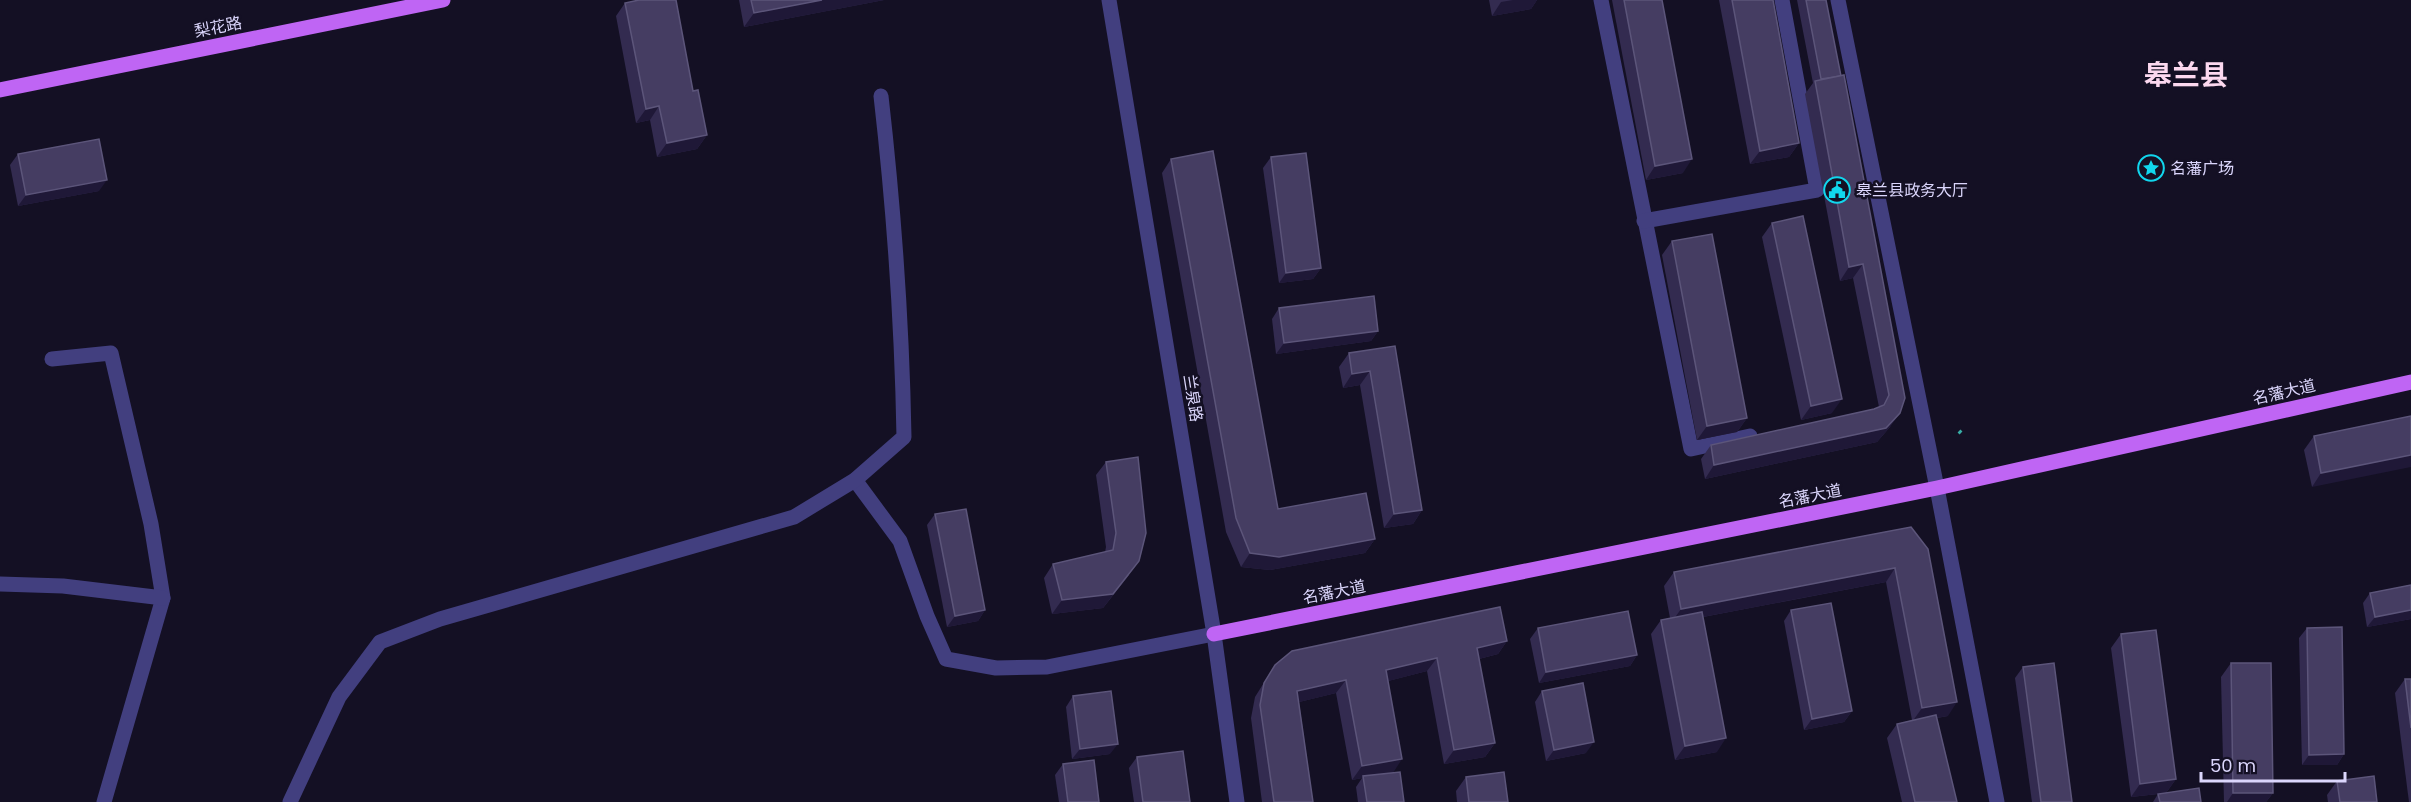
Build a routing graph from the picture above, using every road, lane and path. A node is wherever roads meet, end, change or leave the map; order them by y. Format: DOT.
graph roads {
  1 [pos="439,0"];
  2 [pos="1109,0"];
  3 [pos="1601,0"];
  4 [pos="1782,0"];
  5 [pos="1838,0"];
  6 [pos="0,90"];
  7 [pos="881,96"];
  8 [pos="1644,221"];
  9 [pos="52,359"];
  10 [pos="2411,382"];
  11 [pos="1768,433"];
  12 [pos="855,480"];
  13 [pos="1937,488"];
  14 [pos="0,584"];
  15 [pos="163,598"];
  16 [pos="1214,634"];
  17 [pos="104,802"];
  18 [pos="290,802"];
  19 [pos="1237,802"];
  20 [pos="1997,802"];
  1 -- 6 [label="main road, 梨花路"];
  2 -- 16 [label="street, 兰泉路"];
  3 -- 8 [label="street"];
  4 -- 8 [label="street"];
  5 -- 13 [label="street"];
  7 -- 12 [label="street"];
  8 -- 11 [label="street"];
  9 -- 15 [label="street"];
  10 -- 13 [label="main road, 名藩大道"];
  12 -- 16 [label="street"];
  12 -- 18 [label="street"];
  13 -- 16 [label="main road, 名藩大道"];
  13 -- 20 [label="street"];
  14 -- 15 [label="street"];
  15 -- 17 [label="street"];
  16 -- 19 [label="street, 兰泉路"];
}
